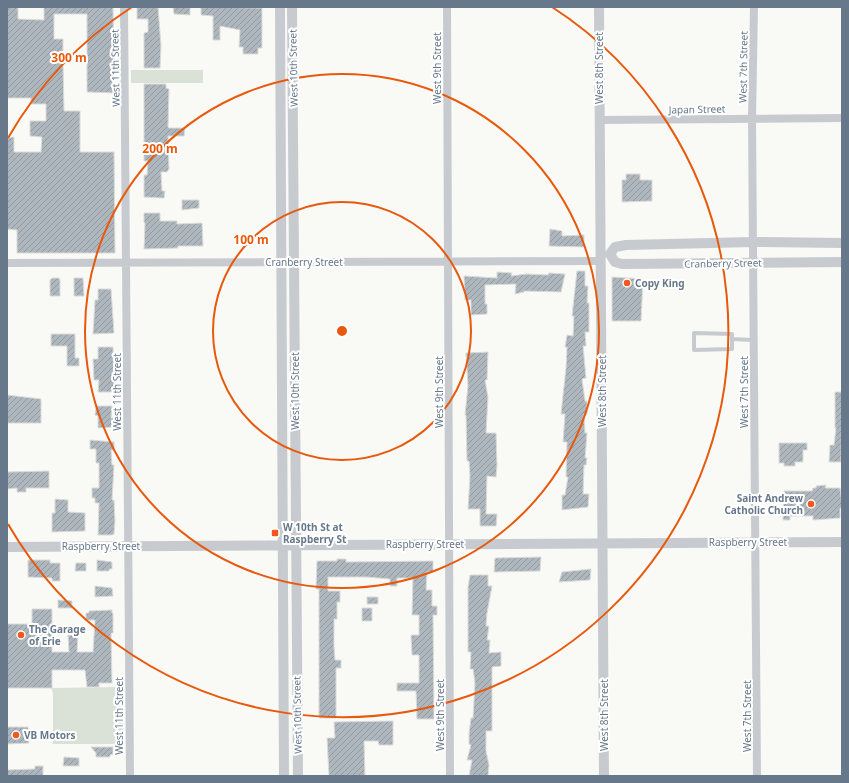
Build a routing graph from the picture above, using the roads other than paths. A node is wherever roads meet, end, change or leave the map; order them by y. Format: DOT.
graph roads {
  1 [pos="124,7"];
  2 [pos="280,7"];
  3 [pos="292,7"];
  4 [pos="447,7"];
  5 [pos="599,7"];
  6 [pos="754,7"];
  7 [pos="752,118"];
  8 [pos="842,118"];
  9 [pos="600,120"];
  10 [pos="280,121"];
  11 [pos="293,121"];
  12 [pos="753,242"];
  13 [pos="842,243"];
  14 [pos="604,256"];
  15 [pos="448,261"];
  16 [pos="126,262"];
  17 [pos="281,262"];
  18 [pos="295,262"];
  19 [pos="753,262"];
  20 [pos="842,262"];
  21 [pos="7,264"];
  22 [pos="732,339"];
  23 [pos="754,340"];
  24 [pos="282,404"];
  25 [pos="295,404"];
  26 [pos="756,542"];
  27 [pos="842,542"];
  28 [pos="603,543"];
  29 [pos="450,544"];
  30 [pos="282,545"];
  31 [pos="296,545"];
  32 [pos="129,546"];
  33 [pos="7,547"];
  34 [pos="284,728"];
  35 [pos="297,728"];
  36 [pos="130,776"];
  37 [pos="284,776"];
  38 [pos="298,776"];
  39 [pos="450,776"];
  40 [pos="604,776"];
  41 [pos="757,776"];
  1 -- 16 [label="street, West 11th Street"];
  2 -- 10 [label="street, West 10th Street"];
  3 -- 11 [label="street, West 10th Street"];
  4 -- 15 [label="street, West 9th Street"];
  5 -- 9 [label="street, West 8th Street"];
  6 -- 7 [label="street, West 7th Street"];
  7 -- 8 [label="street, Japan Street"];
  7 -- 9 [label="street, Japan Street"];
  7 -- 12 [label="street, West 7th Street"];
  9 -- 14 [label="street, West 8th Street"];
  10 -- 11 [label="street"];
  10 -- 17 [label="street, West 10th Street"];
  11 -- 18 [label="street, West 10th Street"];
  12 -- 13 [label="street, Cranberry Street"];
  12 -- 14 [label="street, Cranberry Street"];
  12 -- 19 [label="street, West 7th Street"];
  14 -- 15 [label="street, Cranberry Street"];
  14 -- 19 [label="street, Cranberry Street"];
  14 -- 28 [label="street, West 8th Street"];
  15 -- 18 [label="street, Cranberry Street"];
  15 -- 29 [label="street, West 9th Street"];
  16 -- 17 [label="street, Cranberry Street"];
  16 -- 21 [label="street, Cranberry Street"];
  16 -- 32 [label="street, West 11th Street"];
  17 -- 18 [label="street, Cranberry Street"];
  17 -- 24 [label="street, West 10th Street"];
  18 -- 25 [label="street, West 10th Street"];
  19 -- 20 [label="street, Cranberry Street"];
  19 -- 23 [label="street, West 7th Street"];
  22 -- 22 [label="lane"];
  22 -- 23 [label="lane"];
  23 -- 26 [label="street, West 7th Street"];
  24 -- 25 [label="street"];
  24 -- 30 [label="street, West 10th Street"];
  25 -- 31 [label="street, West 10th Street"];
  26 -- 27 [label="street, Raspberry Street"];
  26 -- 28 [label="street, Raspberry Street"];
  26 -- 41 [label="street, West 7th Street"];
  28 -- 29 [label="street, Raspberry Street"];
  28 -- 40 [label="street, West 8th Street"];
  29 -- 31 [label="street, Raspberry Street"];
  29 -- 39 [label="street, West 9th Street"];
  30 -- 31 [label="street, Raspberry Street"];
  30 -- 32 [label="street, Raspberry Street"];
  30 -- 34 [label="street, West 10th Street"];
  31 -- 35 [label="street, West 10th Street"];
  32 -- 33 [label="street, Raspberry Street"];
  32 -- 36 [label="street, West 11th Street"];
  34 -- 35 [label="street"];
  34 -- 37 [label="street, West 10th Street"];
  35 -- 38 [label="street, West 10th Street"];
}
